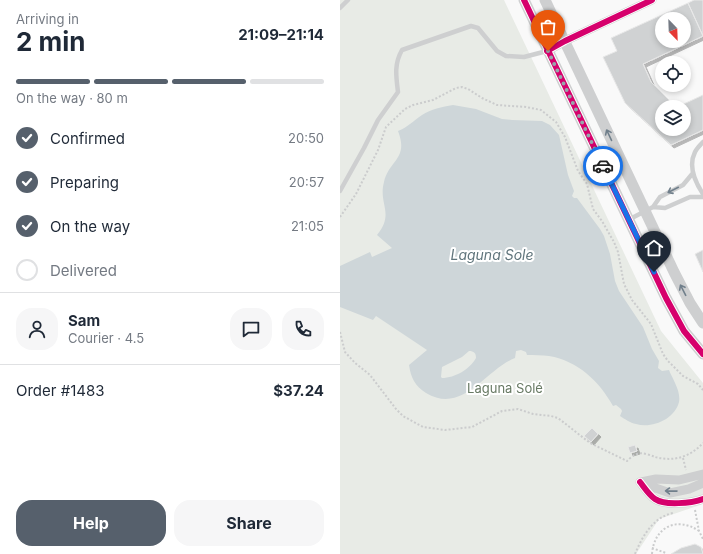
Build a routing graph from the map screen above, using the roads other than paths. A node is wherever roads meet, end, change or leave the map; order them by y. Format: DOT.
graph roads {
  1 [pos="348,0"];
  2 [pos="524,0"];
  3 [pos="545,0"];
  4 [pos="652,0"];
  5 [pos="340,8"];
  6 [pos="565,41"];
  7 [pos="547,50"];
  8 [pos="703,142"];
  9 [pos="693,173"];
  10 [pos="340,191"];
  11 [pos="703,194"];
  12 [pos="703,197"];
  13 [pos="649,209"];
  14 [pos="628,220"];
  15 [pos="703,323"];
  16 [pos="703,354"];
  17 [pos="703,474"];
  18 [pos="640,482"];
  19 [pos="703,483"];
  20 [pos="701,504"];
  1 -- 5 [label="lane"];
  2 -- 7 [label="street"];
  3 -- 6 [label="street"];
  4 -- 6 [label="street"];
  6 -- 7 [label="street"];
  13 -- 6 [label="street, one-way"];
  7 -- 10 [label="lane"];
  7 -- 14 [label="street"];
  8 -- 9 [label="lane"];
  9 -- 11 [label="lane"];
  9 -- 13 [label="lane, one-way"];
  12 -- 13 [label="lane"];
  13 -- 14 [label="lane"];
  15 -- 13 [label="street, one-way"];
  14 -- 16 [label="street"];
  17 -- 18 [label="street"];
  19 -- 18 [label="street, one-way"];
  18 -- 20 [label="street"];
}
